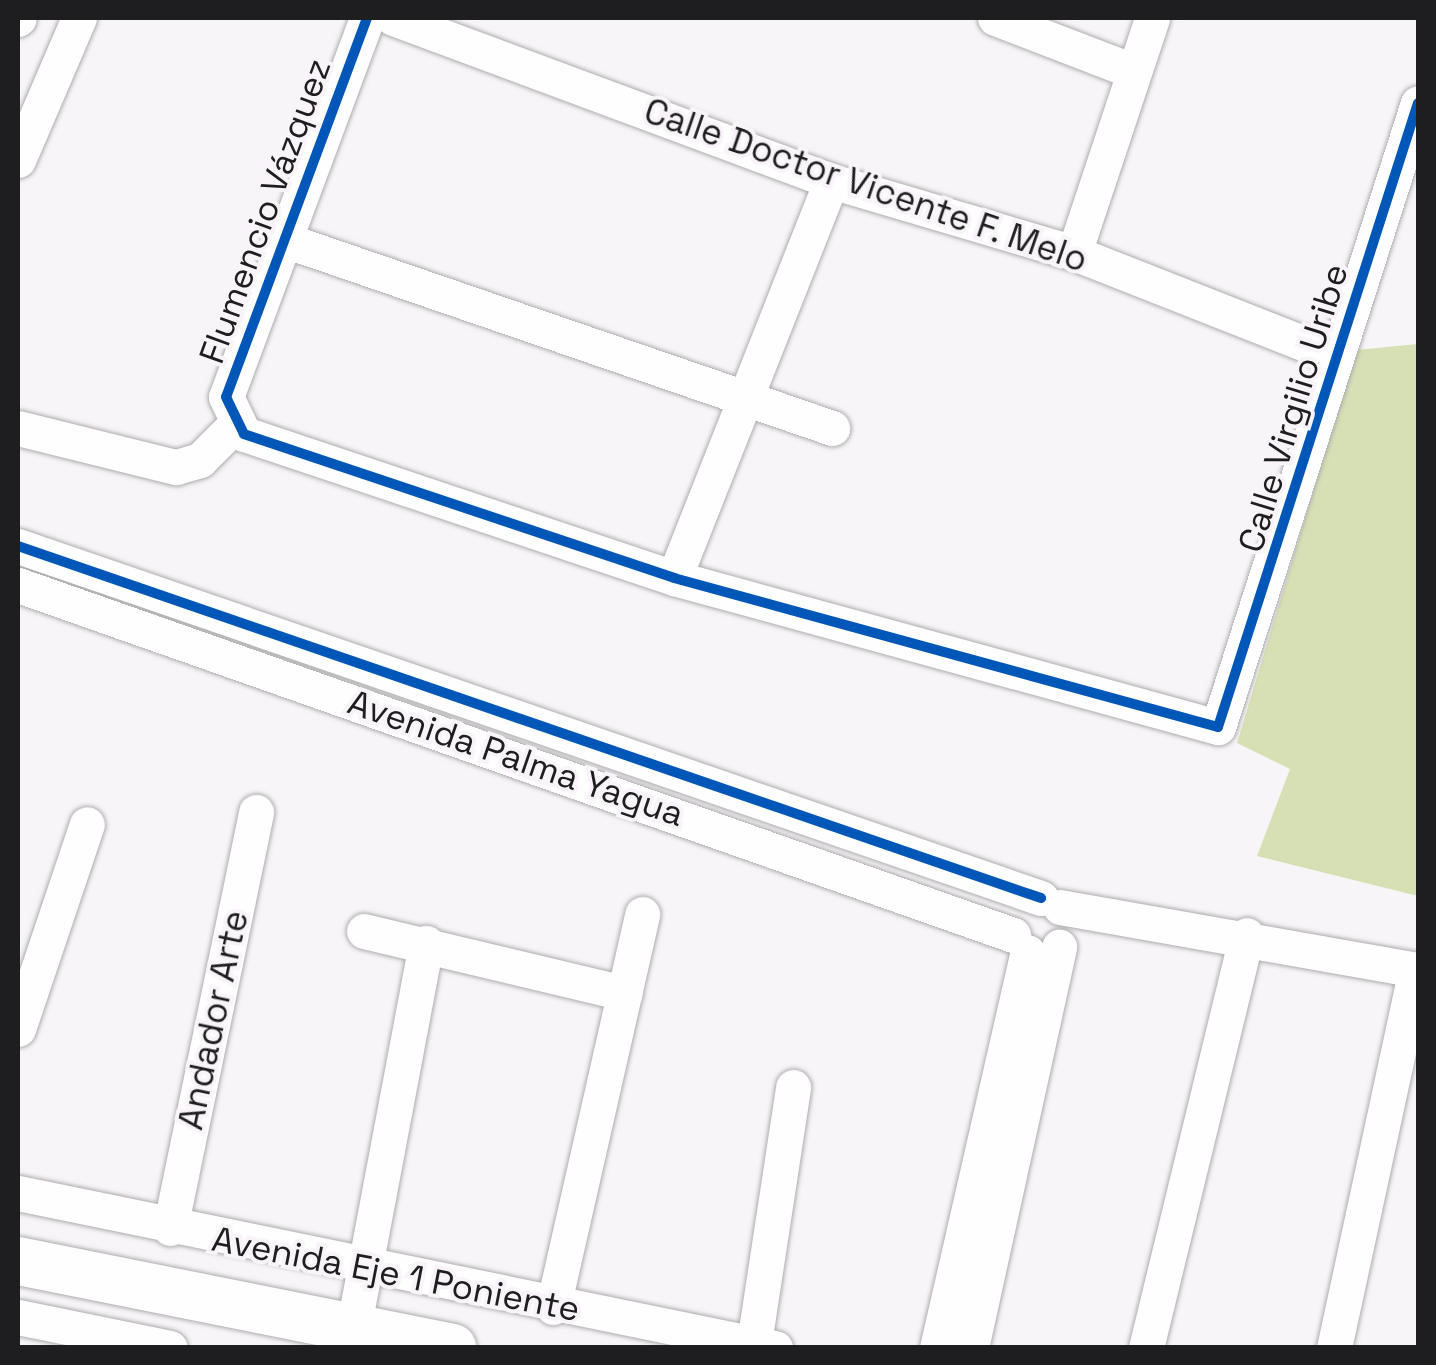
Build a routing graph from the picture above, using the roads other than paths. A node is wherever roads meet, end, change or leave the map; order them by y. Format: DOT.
graph roads {
  1 [pos="79,18"];
  2 [pos="368,18"];
  3 [pos="393,18"];
  4 [pos="995,18"];
  5 [pos="1152,18"];
  6 [pos="1133,70"];
  7 [pos="1418,103"];
  8 [pos="18,160"];
  9 [pos="831,181"];
  10 [pos="280,238"];
  11 [pos="1074,252"];
  12 [pos="1336,356"];
  13 [pos="746,397"];
  14 [pos="235,425"];
  15 [pos="18,428"];
  16 [pos="832,428"];
  17 [pos="18,546"];
  18 [pos="674,578"];
  19 [pos="18,585"];
  20 [pos="183,624"];
  21 [pos="580,762"];
  22 [pos="256,812"];
  23 [pos="86,824"];
  24 [pos="1050,903"];
  25 [pos="642,914"];
  26 [pos="364,931"];
  27 [pos="1246,935"];
  28 [pos="426,942"];
  29 [pos="1033,944"];
  30 [pos="1417,970"];
  31 [pos="625,993"];
  32 [pos="18,1028"];
  33 [pos="793,1087"];
  34 [pos="18,1193"];
  35 [pos="170,1228"];
  36 [pos="18,1262"];
  37 [pos="364,1269"];
  38 [pos="553,1307"];
  39 [pos="18,1318"];
  40 [pos="353,1330"];
  41 [pos="765,1345"];
  42 [pos="153,1346"];
  43 [pos="452,1348"];
  44 [pos="938,1348"];
  45 [pos="971,1348"];
  46 [pos="1146,1348"];
  47 [pos="1334,1348"];
  1 -- 8 [label="street"];
  2 -- 10 [label="street, Flumencio Vázquez"];
  3 -- 9 [label="street, Calle Doctor Vicente F. Melo"];
  4 -- 6 [label="street"];
  5 -- 6 [label="street"];
  6 -- 11 [label="street"];
  7 -- 12 [label="street, Calle Virgilio Uribe"];
  9 -- 11 [label="street, Calle Doctor Vicente F. Melo"];
  9 -- 13 [label="street"];
  10 -- 13 [label="street"];
  10 -- 14 [label="street, Flumencio Vázquez"];
  11 -- 12 [label="street, Calle Doctor Vicente F. Melo"];
  12 -- 18 [label="street, Calle Virgilio Uribe"];
  13 -- 16 [label="street"];
  13 -- 18 [label="street"];
  14 -- 15 [label="street"];
  14 -- 18 [label="street"];
  17 -- 20 [label="street"];
  19 -- 20 [label="street, Avenida Palma Yagua"];
  20 -- 21 [label="street, Avenida Palma Yagua"];
  21 -- 24 [label="street"];
  21 -- 29 [label="street, Avenida Palma Yagua"];
  22 -- 35 [label="street, Andador Arte"];
  23 -- 32 [label="street"];
  24 -- 27 [label="street"];
  24 -- 29 [label="street"];
  24 -- 29 [label="street"];
  25 -- 31 [label="street"];
  26 -- 28 [label="street"];
  27 -- 30 [label="street"];
  27 -- 46 [label="street"];
  28 -- 31 [label="street"];
  28 -- 37 [label="street"];
  29 -- 44 [label="street"];
  29 -- 45 [label="street"];
  30 -- 47 [label="street"];
  31 -- 38 [label="street"];
  33 -- 41 [label="street"];
  34 -- 35 [label="street, Avenida Eje 1 Poniente"];
  35 -- 37 [label="street, Avenida Eje 1 Poniente"];
  36 -- 40 [label="main road, Avenida Eje 1 Poniente"];
  37 -- 38 [label="street, Avenida Eje 1 Poniente"];
  37 -- 40 [label="street"];
  38 -- 41 [label="street, Avenida Eje 1 Poniente"];
  39 -- 42 [label="street"];
  40 -- 43 [label="main road, Avenida Eje 1 Poniente"];
}
